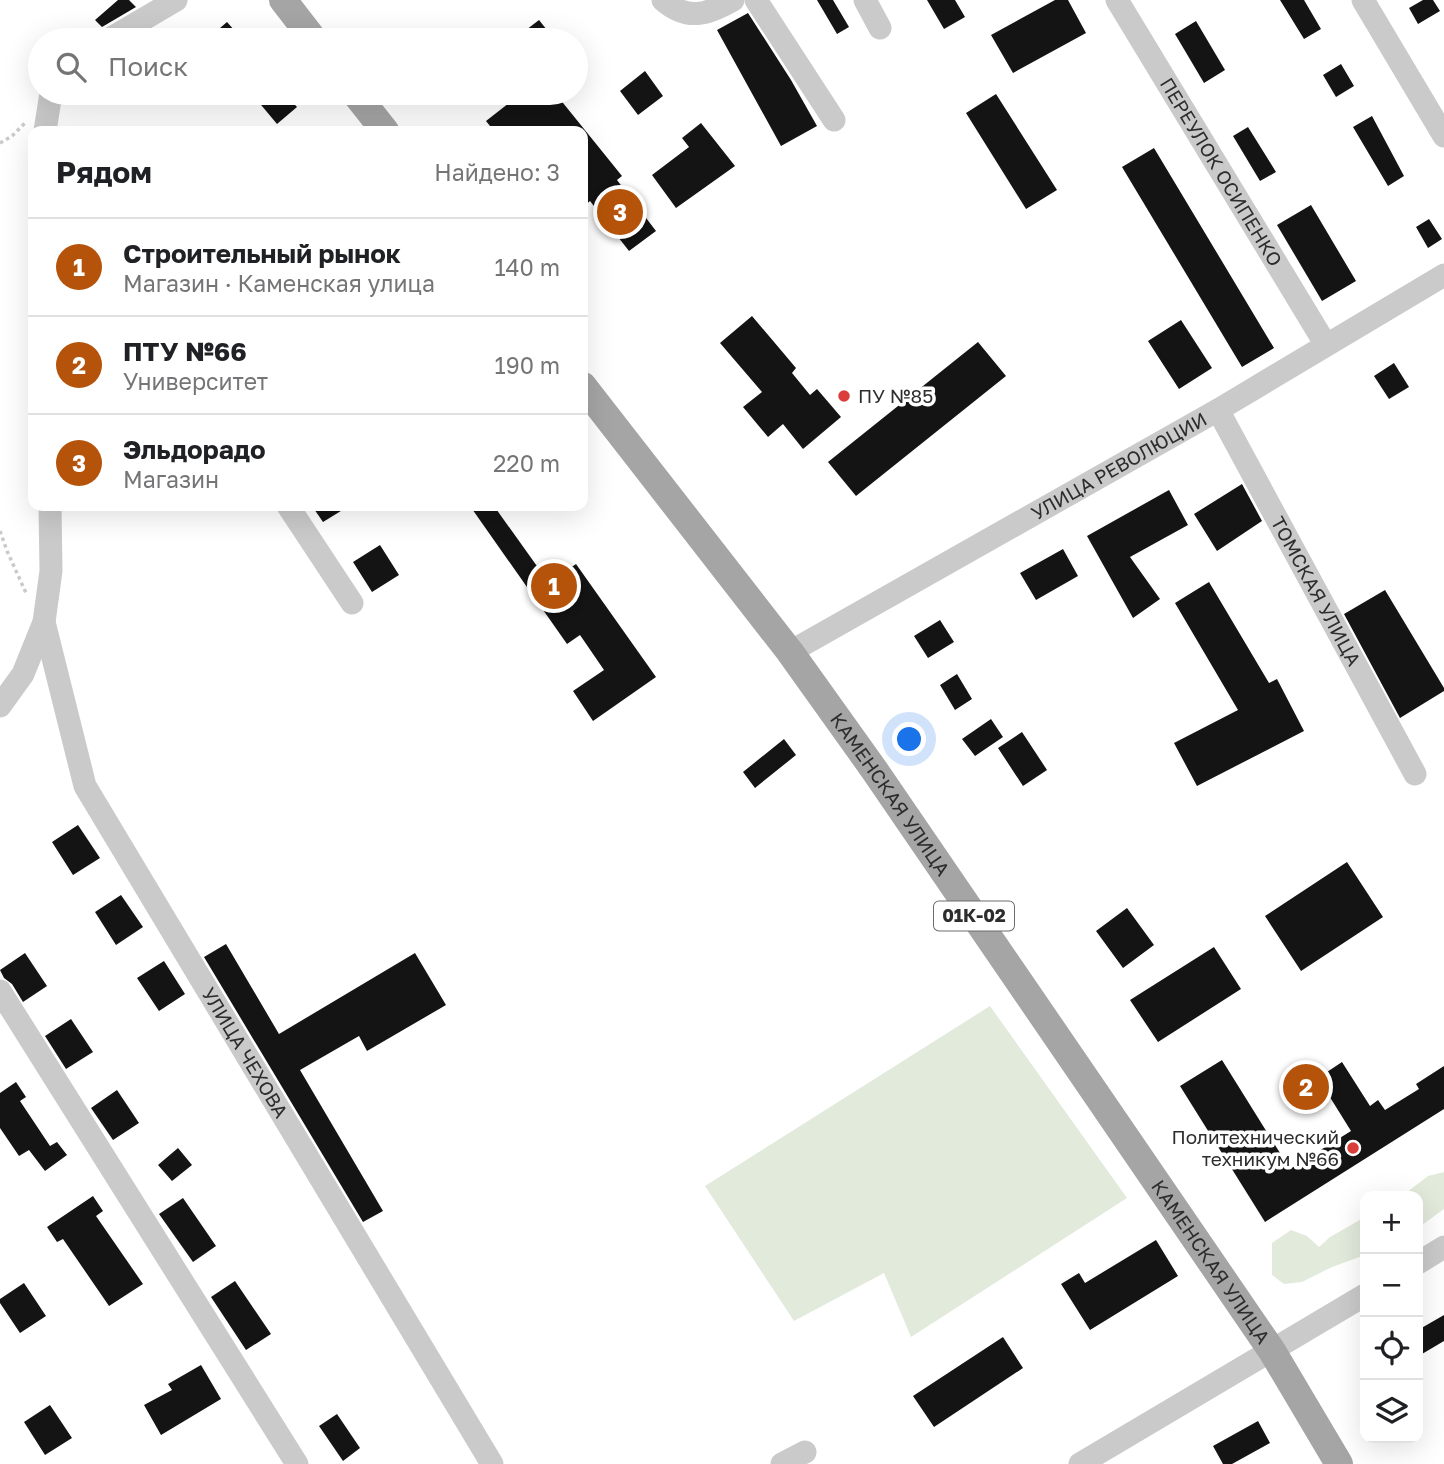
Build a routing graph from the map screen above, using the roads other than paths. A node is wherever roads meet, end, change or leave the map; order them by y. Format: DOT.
graph roads {
  1 [pos="176,0"];
  2 [pos="283,0"];
  3 [pos="663,0"];
  4 [pos="733,0"];
  5 [pos="756,0"];
  6 [pos="865,0"];
  7 [pos="1117,0"];
  8 [pos="1374,4"];
  9 [pos="128,28"];
  10 [pos="305,28"];
  11 [pos="880,28"];
  12 [pos="49,105"];
  13 [pos="364,105"];
  14 [pos="834,120"];
  15 [pos="46,126"];
  16 [pos="381,126"];
  17 [pos="1444,136"];
  18 [pos="1444,275"];
  19 [pos="1326,345"];
  20 [pos="588,392"];
  21 [pos="1218,410"];
  22 [pos="50,511"];
  23 [pos="291,511"];
  24 [pos="352,603"];
  25 [pos="44,622"];
  26 [pos="790,652"];
  27 [pos="0,706"];
  28 [pos="1415,774"];
  29 [pos="0,991"];
  30 [pos="1444,1247"];
  31 [pos="1423,1260"];
  32 [pos="1360,1297"];
  33 [pos="1272,1351"];
  34 [pos="805,1452"];
  35 [pos="297,1464"];
  36 [pos="492,1464"];
  37 [pos="782,1464"];
  38 [pos="1080,1464"];
  39 [pos="1339,1464"];
  1 -- 9 [label="street"];
  2 -- 10 [label="main road"];
  3 -- 4 [label="street"];
  5 -- 14 [label="street"];
  6 -- 11 [label="street"];
  7 -- 19 [label="street, ПЕРЕУЛОК ОСИПЕНКО"];
  8 -- 17 [label="street"];
  12 -- 15 [label="street"];
  13 -- 16 [label="main road"];
  18 -- 19 [label="street, УЛИЦА РЕВОЛЮЦИИ"];
  19 -- 21 [label="street, УЛИЦА РЕВОЛЮЦИИ"];
  20 -- 26 [label="main road, КАМЕНСКАЯ УЛИЦА / 01К-02"];
  21 -- 26 [label="street, УЛИЦА РЕВОЛЮЦИИ"];
  21 -- 28 [label="street, ТОМСКАЯ УЛИЦА"];
  22 -- 25 [label="street"];
  23 -- 24 [label="street"];
  25 -- 27 [label="street"];
  25 -- 36 [label="street, УЛИЦА ЧЕХОВА"];
  26 -- 33 [label="main road, КАМЕНСКАЯ УЛИЦА / 01К-02"];
  29 -- 35 [label="street"];
  30 -- 31 [label="street"];
  32 -- 33 [label="street"];
  33 -- 38 [label="street"];
  33 -- 39 [label="main road, КАМЕНСКАЯ УЛИЦА / 01К-02"];
  34 -- 37 [label="street"];
}
